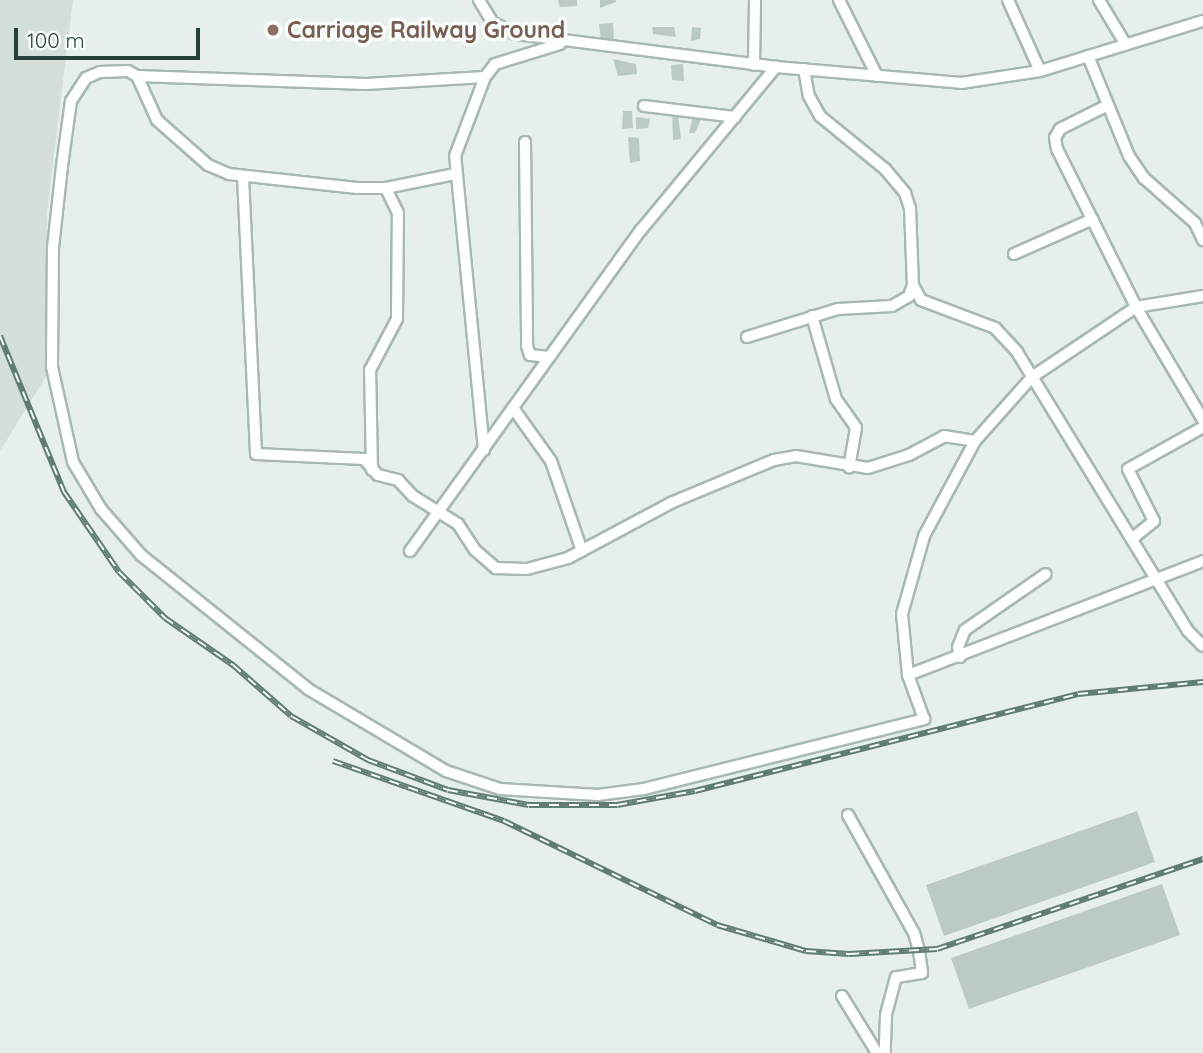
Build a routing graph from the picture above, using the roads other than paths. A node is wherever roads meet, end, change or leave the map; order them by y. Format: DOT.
graph roads {
  1 [pos="479,0"];
  2 [pos="755,0"];
  3 [pos="839,0"];
  4 [pos="1008,0"];
  5 [pos="1099,0"];
  6 [pos="1203,21"];
  7 [pos="568,43"];
  8 [pos="1126,45"];
  9 [pos="1088,56"];
  10 [pos="754,65"];
  11 [pos="776,67"];
  12 [pos="804,69"];
  13 [pos="1040,71"];
  14 [pos="136,76"];
  15 [pos="877,76"];
  16 [pos="485,77"];
  17 [pos="645,106"];
  18 [pos="1106,106"];
  19 [pos="735,117"];
  20 [pos="525,142"];
  21 [pos="455,174"];
  22 [pos="243,177"];
  23 [pos="386,188"];
  24 [pos="1093,219"];
  25 [pos="1203,240"];
  26 [pos="1014,254"];
  27 [pos="913,285"];
  28 [pos="1203,296"];
  29 [pos="1136,307"];
  30 [pos="812,316"];
  31 [pos="747,337"];
  32 [pos="549,357"];
  33 [pos="1031,377"];
  34 [pos="513,408"];
  35 [pos="1203,420"];
  36 [pos="1203,426"];
  37 [pos="975,441"];
  38 [pos="484,450"];
  39 [pos="849,467"];
  40 [pos="372,471"];
  41 [pos="438,511"];
  42 [pos="1133,538"];
  43 [pos="410,551"];
  44 [pos="582,551"];
  45 [pos="1203,561"];
  46 [pos="1046,574"];
  47 [pos="1158,578"];
  48 [pos="1203,646"];
  49 [pos="960,657"];
  50 [pos="908,675"];
  51 [pos="848,815"];
  52 [pos="842,996"];
  53 [pos="877,1053"];
  54 [pos="885,1053"];
  1 -- 7 [label="street"];
  2 -- 10 [label="street"];
  3 -- 15 [label="street"];
  4 -- 13 [label="street"];
  5 -- 8 [label="street"];
  6 -- 8 [label="street"];
  7 -- 10 [label="street"];
  7 -- 16 [label="street"];
  8 -- 9 [label="street"];
  9 -- 13 [label="street"];
  9 -- 18 [label="street"];
  10 -- 11 [label="street"];
  11 -- 12 [label="street"];
  11 -- 19 [label="street"];
  12 -- 15 [label="street"];
  12 -- 27 [label="street"];
  13 -- 15 [label="street"];
  14 -- 16 [label="street"];
  14 -- 22 [label="street"];
  14 -- 50 [label="street"];
  16 -- 21 [label="street"];
  17 -- 19 [label="street"];
  18 -- 24 [label="street"];
  18 -- 25 [label="street"];
  19 -- 32 [label="street"];
  20 -- 32 [label="street"];
  21 -- 23 [label="street"];
  21 -- 38 [label="street"];
  22 -- 23 [label="street"];
  22 -- 40 [label="street"];
  23 -- 40 [label="street"];
  24 -- 26 [label="street"];
  24 -- 29 [label="street"];
  27 -- 30 [label="street"];
  27 -- 33 [label="street"];
  28 -- 29 [label="street"];
  29 -- 33 [label="street"];
  29 -- 35 [label="street"];
  30 -- 31 [label="street"];
  30 -- 39 [label="street"];
  32 -- 34 [label="street"];
  33 -- 37 [label="street"];
  33 -- 42 [label="street"];
  34 -- 38 [label="street"];
  34 -- 44 [label="street"];
  36 -- 42 [label="street"];
  37 -- 39 [label="street"];
  37 -- 50 [label="street"];
  38 -- 41 [label="street"];
  39 -- 44 [label="street"];
  40 -- 41 [label="street"];
  41 -- 43 [label="street"];
  41 -- 44 [label="street"];
  42 -- 47 [label="street"];
  45 -- 47 [label="street"];
  46 -- 49 [label="street"];
  47 -- 48 [label="street"];
  47 -- 49 [label="street"];
  49 -- 50 [label="street"];
  51 -- 54 [label="street"];
  52 -- 53 [label="street"];
}
